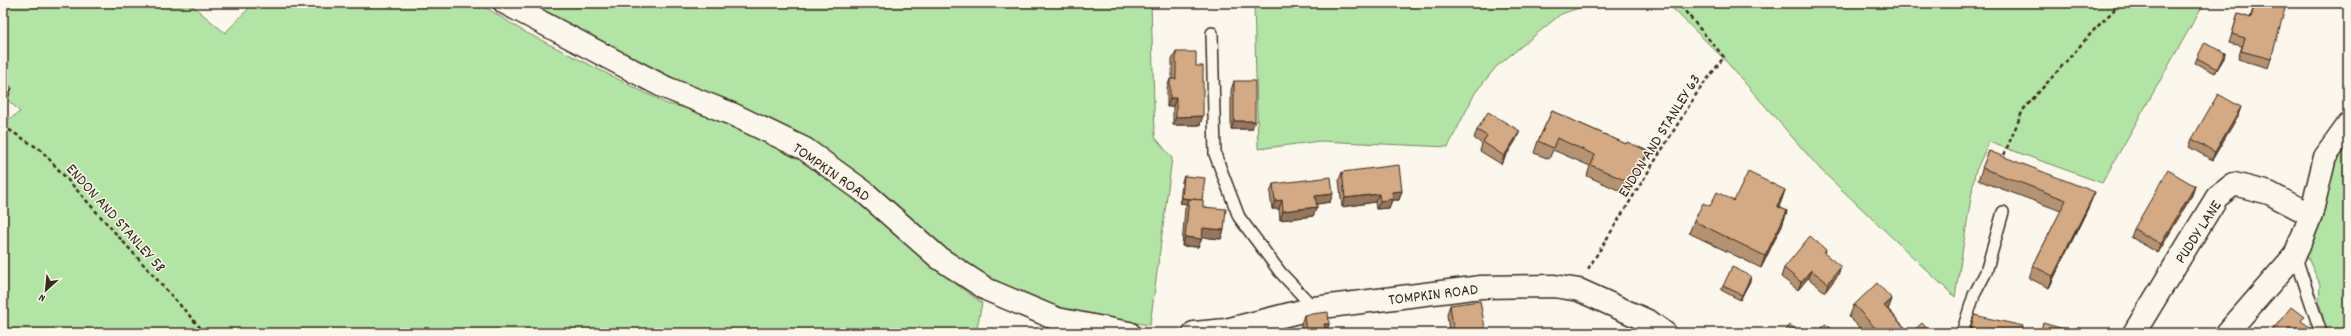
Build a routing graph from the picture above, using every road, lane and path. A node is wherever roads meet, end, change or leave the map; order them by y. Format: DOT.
graph roads {
  1 [pos="504,3"];
  2 [pos="1678,3"];
  3 [pos="2121,3"];
  4 [pos="1212,33"];
  5 [pos="2348,125"];
  6 [pos="3,126"];
  7 [pos="2004,155"];
  8 [pos="2003,212"];
  9 [pos="2311,216"];
  10 [pos="2295,255"];
  11 [pos="1579,290"];
  12 [pos="1314,308"];
  13 [pos="205,333"];
  14 [pos="1129,333"];
  15 [pos="1194,333"];
  16 [pos="1665,333"];
  17 [pos="1962,333"];
  18 [pos="2134,333"];
  19 [pos="2227,333"];
  20 [pos="2321,333"];
  1 -- 14 [label="street, TOMPKIN ROAD"];
  2 -- 11 [label="path, ENDON AND STANLEY 63"];
  3 -- 7 [label="path"];
  4 -- 12 [label="lane"];
  5 -- 9 [label="street"];
  6 -- 13 [label="path, ENDON AND STANLEY 58"];
  8 -- 17 [label="lane"];
  9 -- 10 [label="street"];
  9 -- 18 [label="street, PUDDY LANE"];
  10 -- 19 [label="street"];
  10 -- 20 [label="lane"];
  11 -- 12 [label="street, TOMPKIN ROAD"];
  11 -- 16 [label="street, TOMPKIN ROAD"];
  12 -- 15 [label="street, TOMPKIN ROAD"];
}
